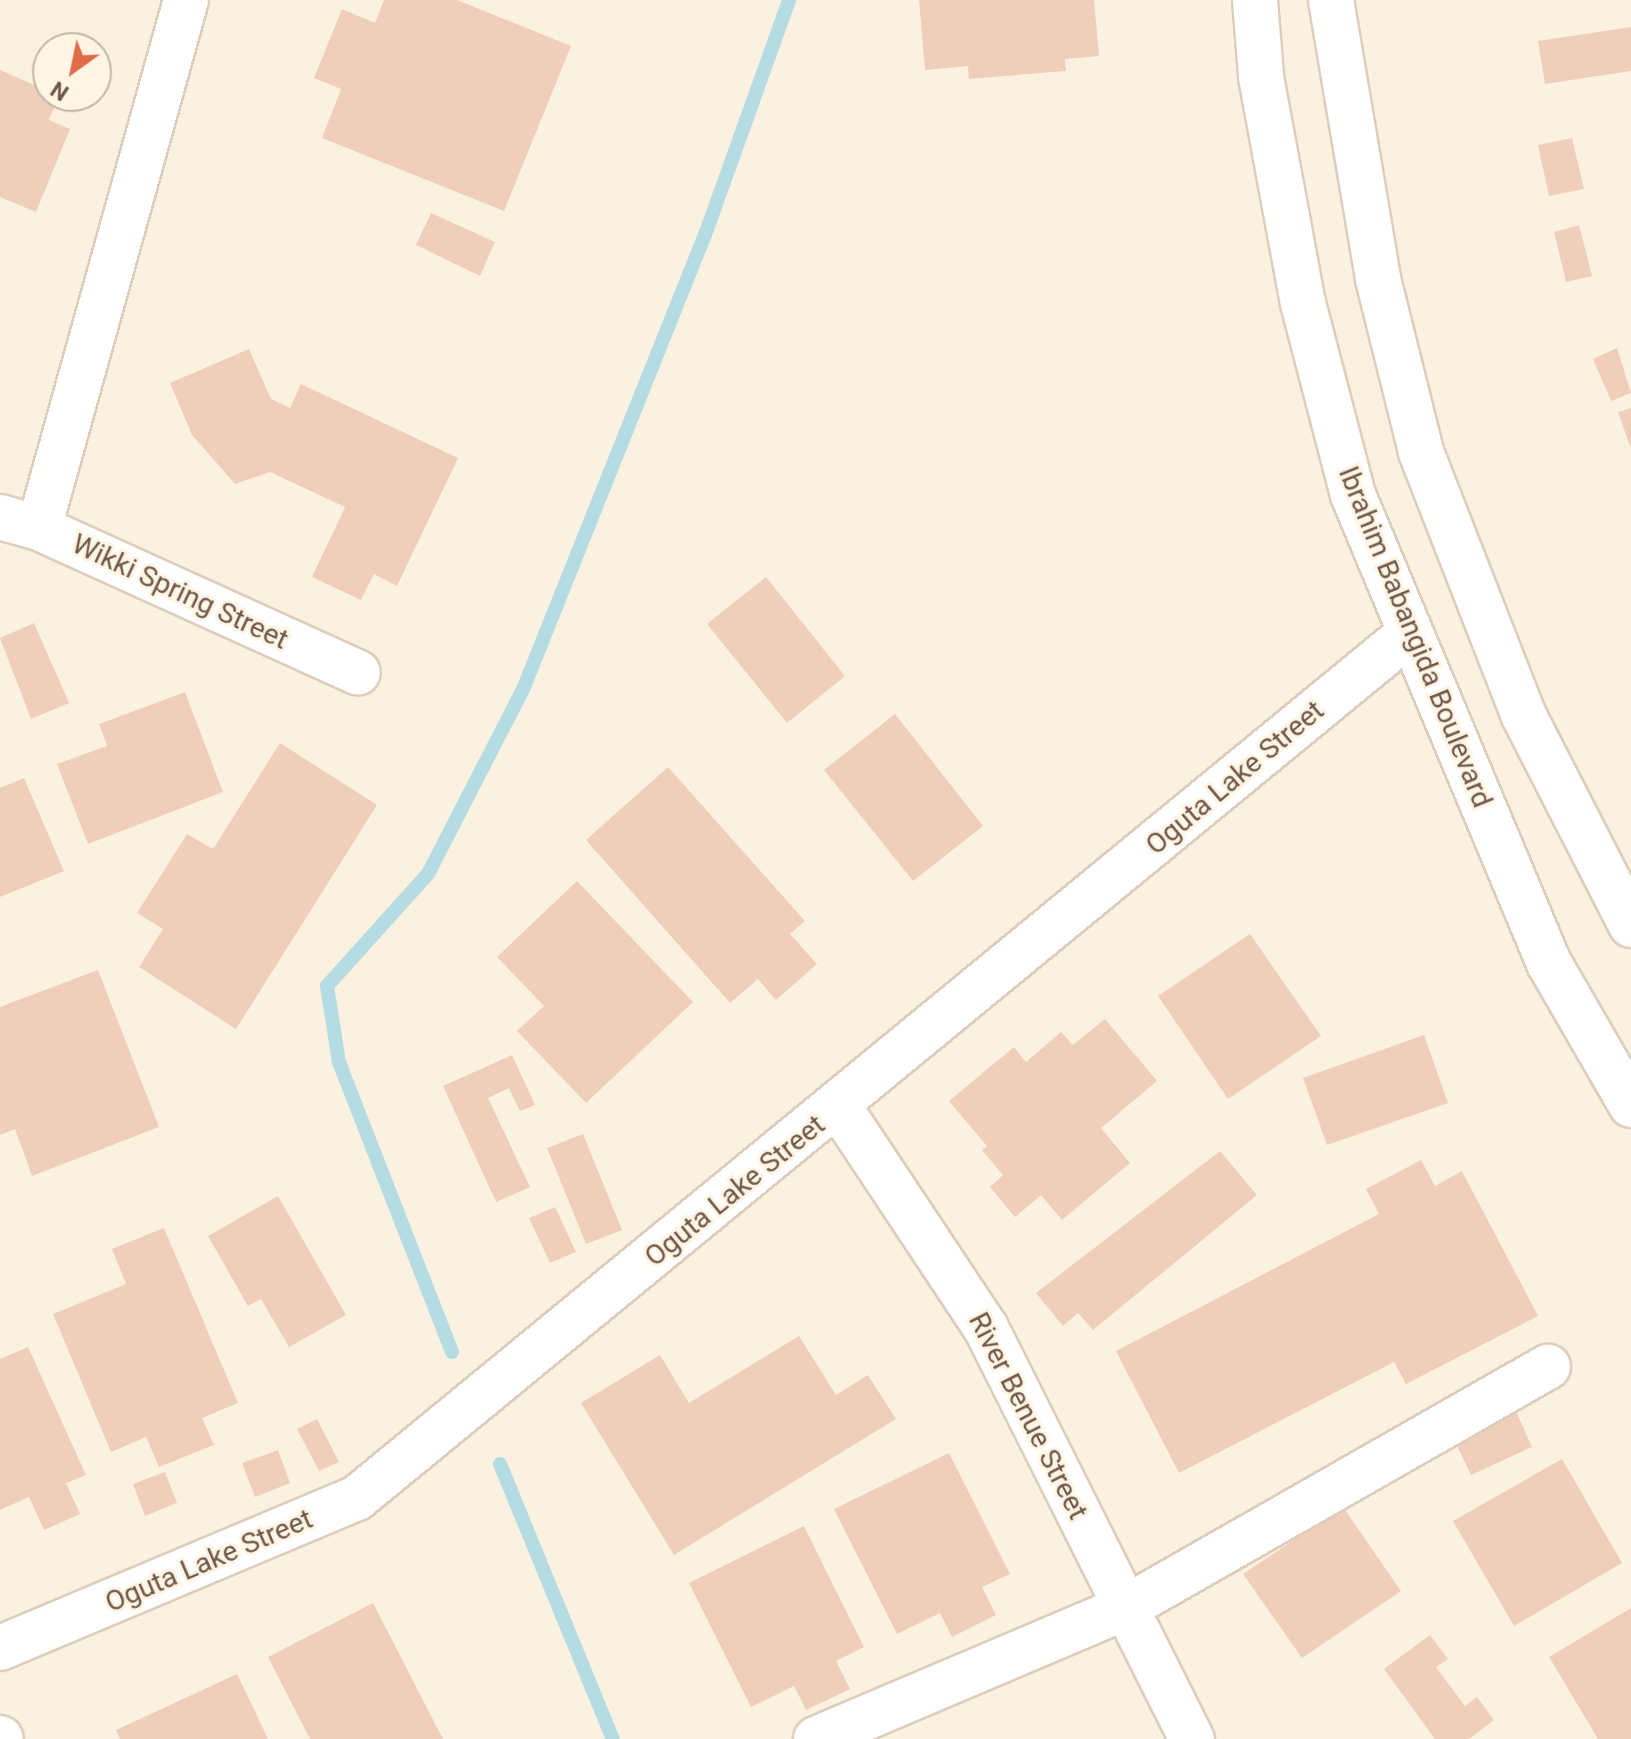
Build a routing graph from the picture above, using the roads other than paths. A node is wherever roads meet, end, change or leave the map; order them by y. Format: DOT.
graph roads {
  1 [pos="186,0"];
  2 [pos="1255,0"];
  3 [pos="1331,0"];
  4 [pos="20,522"];
  5 [pos="1409,634"];
  6 [pos="358,673"];
  7 [pos="1631,925"];
  8 [pos="1631,1105"];
  9 [pos="839,1107"];
  10 [pos="1548,1367"];
  11 [pos="1125,1608"];
  12 [pos="0,1648"];
  13 [pos="816,1739"];
  14 [pos="1192,1739"];
  1 -- 4 [label="street"];
  2 -- 5 [label="street, Ibrahim Babangida Boulevard"];
  3 -- 7 [label="street"];
  4 -- 6 [label="street, Wikki Spring Street"];
  5 -- 8 [label="street, Ibrahim Babangida Boulevard"];
  5 -- 9 [label="street, Oguta Lake Street"];
  9 -- 11 [label="street, River Benue Street"];
  9 -- 12 [label="street, Oguta Lake Street"];
  10 -- 11 [label="street"];
  11 -- 13 [label="street"];
  11 -- 14 [label="street, River Benue Street"];
}
